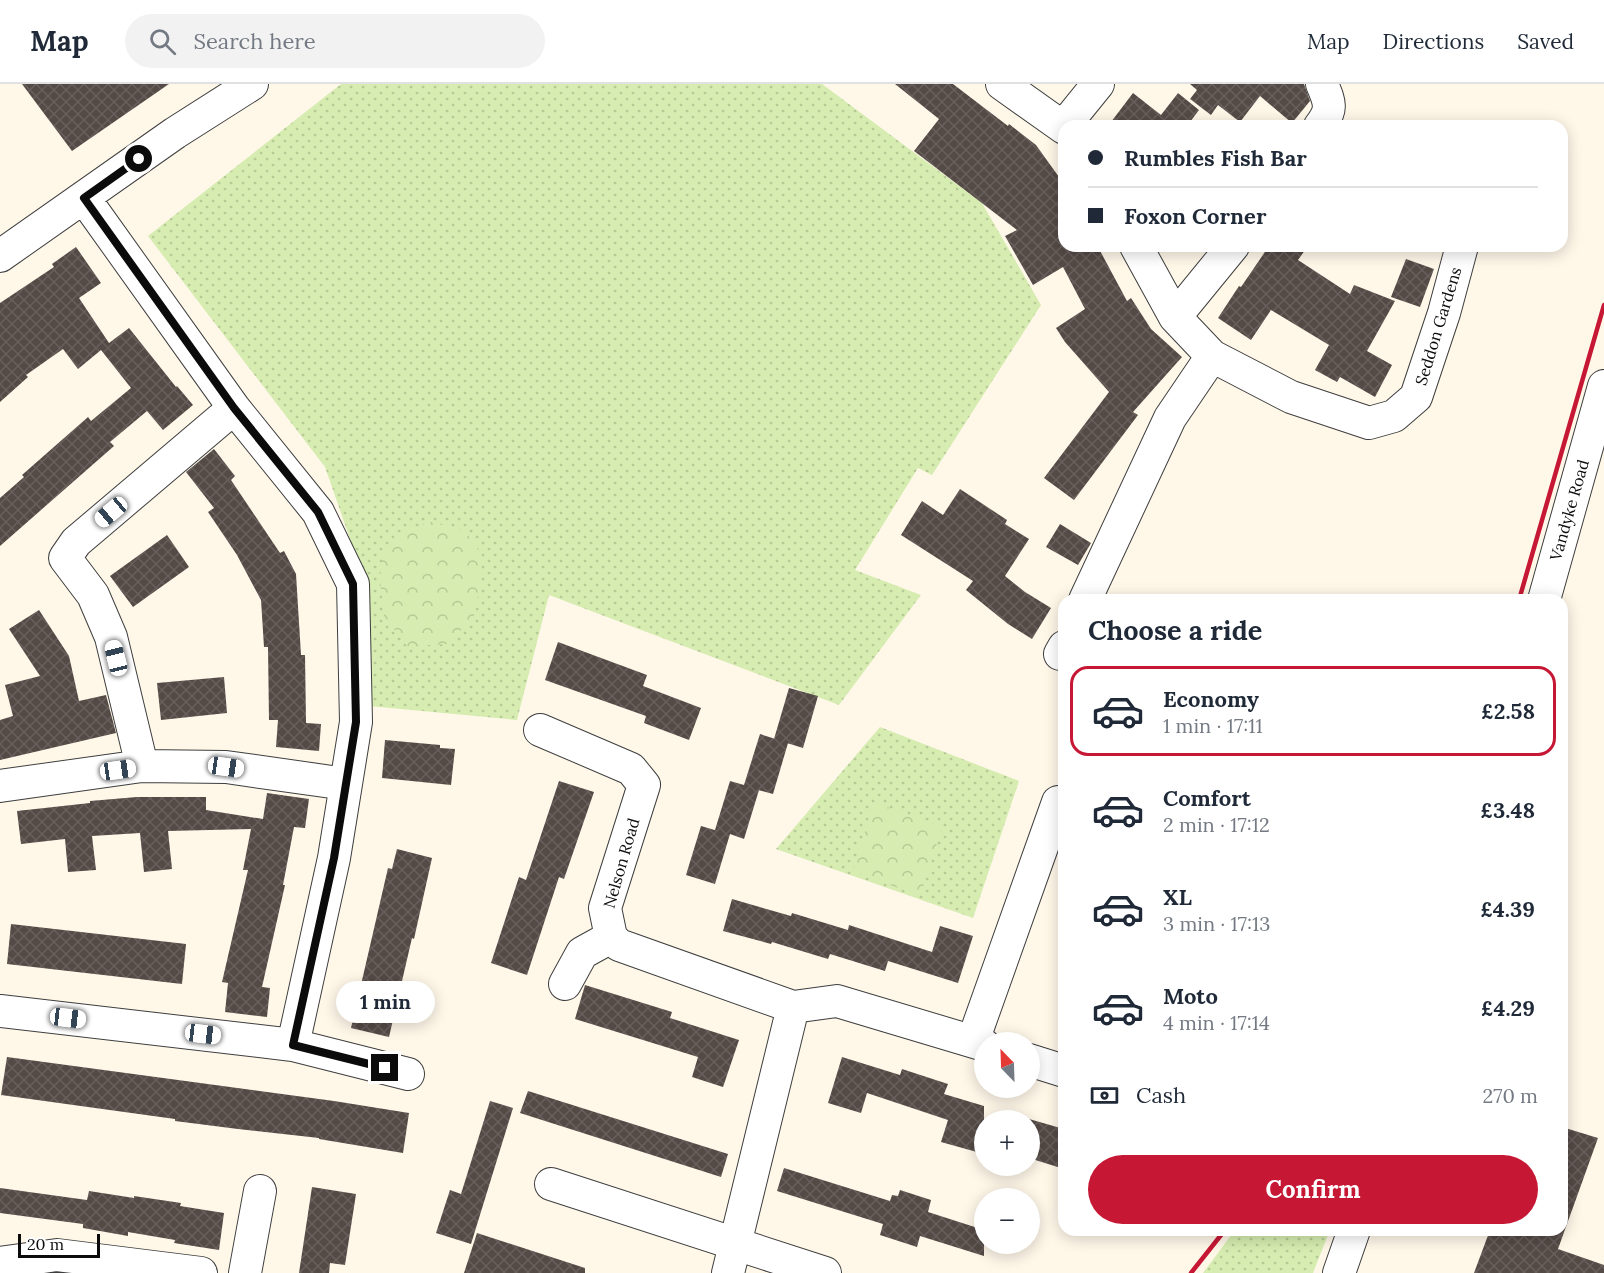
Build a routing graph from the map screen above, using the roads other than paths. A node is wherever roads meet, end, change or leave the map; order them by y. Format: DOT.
graph roads {
  1 [pos="1002,84"];
  2 [pos="1098,84"];
  3 [pos="1322,84"];
  4 [pos="235,89"];
  5 [pos="1070,120"];
  6 [pos="1325,120"];
  7 [pos="1058,123"];
  8 [pos="84,198"];
  9 [pos="1139,252"];
  10 [pos="1228,252"];
  11 [pos="1460,252"];
  12 [pos="0,256"];
  13 [pos="1175,317"];
  14 [pos="1212,356"];
  15 [pos="1604,386"];
  16 [pos="234,408"];
  17 [pos="1088,594"];
  18 [pos="1546,594"];
  19 [pos="540,730"];
  20 [pos="142,766"];
  21 [pos="346,784"];
  22 [pos="0,786"];
  23 [pos="1058,802"];
  24 [pos="611,937"];
  25 [pos="565,984"];
  26 [pos="793,1007"];
  27 [pos="0,1011"];
  28 [pos="982,1032"];
  29 [pos="974,1042"];
  30 [pos="293,1045"];
  31 [pos="1040,1063"];
  32 [pos="1058,1069"];
  33 [pos="408,1074"];
  34 [pos="551,1184"];
  35 [pos="260,1191"];
  36 [pos="1352,1236"];
  37 [pos="731,1259"];
  38 [pos="0,1263"];
  39 [pos="201,1273"];
  40 [pos="245,1273"];
  41 [pos="825,1273"];
  42 [pos="1339,1273"];
  1 -- 7 [label="street"];
  2 -- 5 [label="street"];
  3 -- 6 [label="street"];
  4 -- 8 [label="street"];
  8 -- 12 [label="street"];
  8 -- 16 [label="street"];
  9 -- 13 [label="street, Seddon Gardens"];
  10 -- 13 [label="street"];
  11 -- 14 [label="street, Seddon Gardens"];
  13 -- 14 [label="street, Seddon Gardens"];
  14 -- 17 [label="street"];
  15 -- 18 [label="street, Vandyke Road"];
  16 -- 20 [label="street"];
  16 -- 21 [label="street"];
  19 -- 24 [label="street, Nelson Road"];
  20 -- 21 [label="street"];
  20 -- 22 [label="street"];
  21 -- 30 [label="street"];
  23 -- 28 [label="street"];
  24 -- 25 [label="street"];
  24 -- 26 [label="street"];
  26 -- 29 [label="street"];
  26 -- 37 [label="street"];
  27 -- 30 [label="street"];
  30 -- 33 [label="street"];
  31 -- 32 [label="street"];
  34 -- 37 [label="street"];
  35 -- 40 [label="street"];
  36 -- 42 [label="street"];
  37 -- 41 [label="street"];
  38 -- 39 [label="street"];
}
